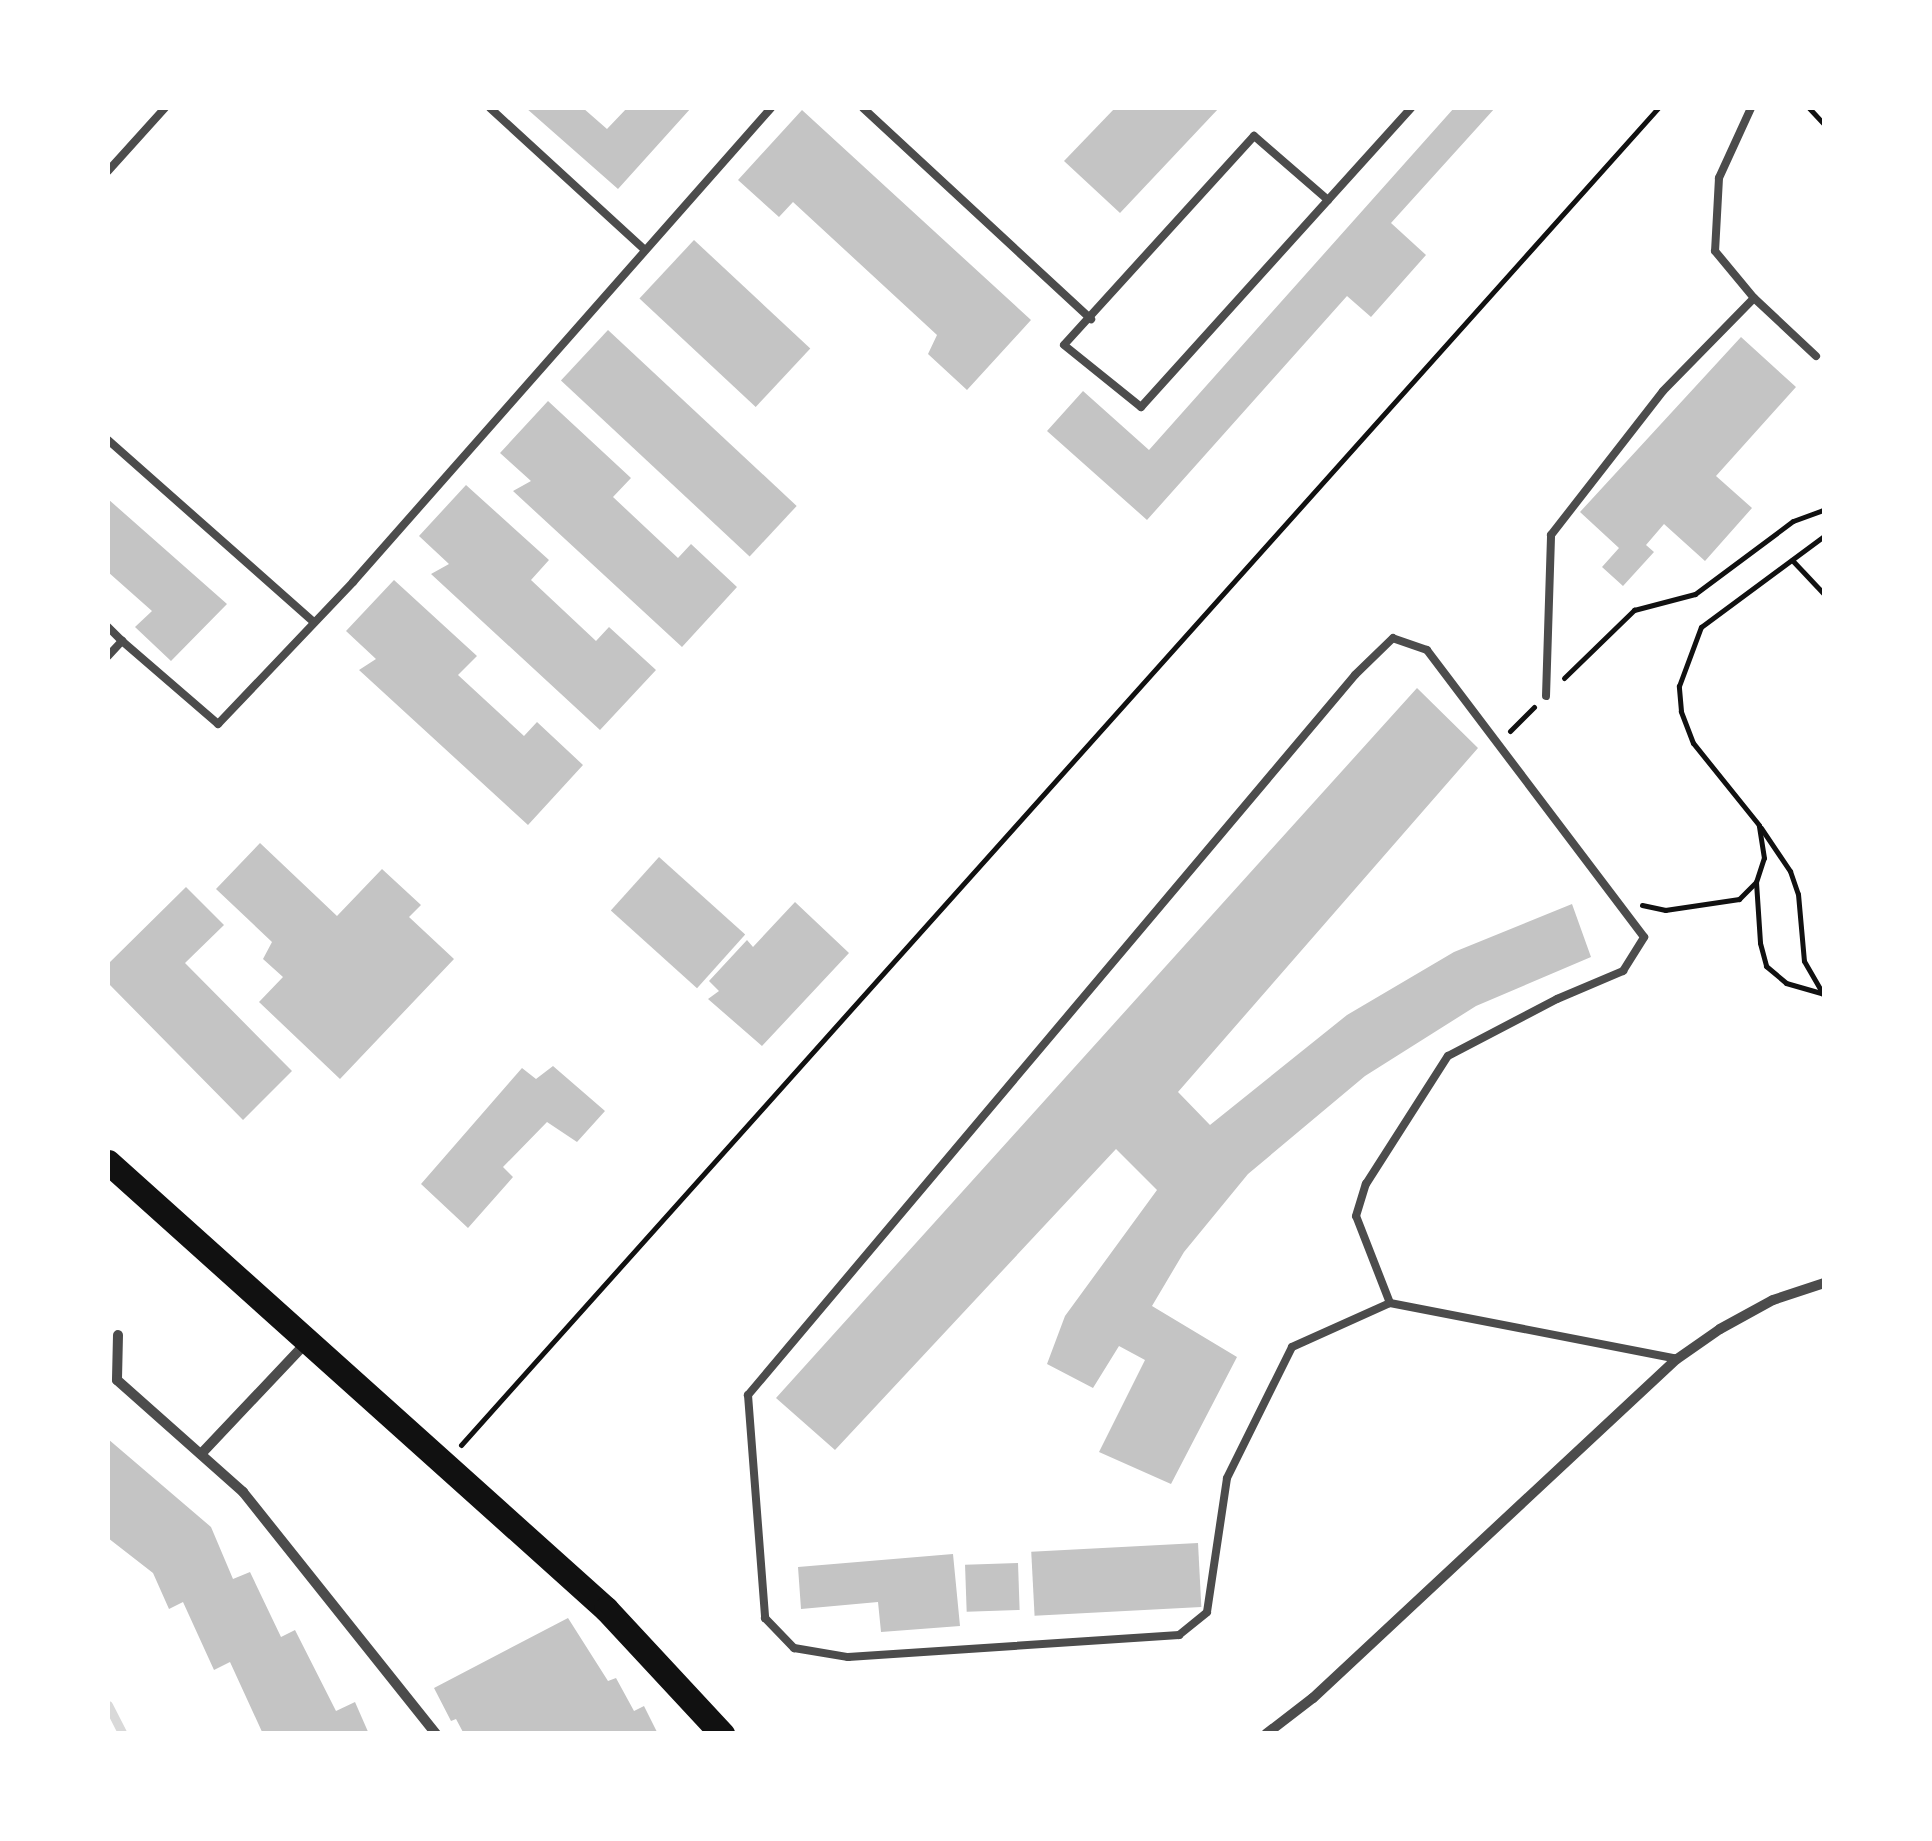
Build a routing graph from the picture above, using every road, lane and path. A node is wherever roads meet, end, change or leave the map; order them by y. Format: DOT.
graph roads {
  1 [pos="165,108"];
  2 [pos="490,108"];
  3 [pos="772,108"];
  4 [pos="863,108"];
  5 [pos="1411,108"];
  6 [pos="1658,108"];
  7 [pos="1751,108"];
  8 [pos="1809,108"];
  9 [pos="1824,124"];
  10 [pos="108,171"];
  11 [pos="1328,200"];
  12 [pos="645,250"];
  13 [pos="1754,298"];
  14 [pos="1091,319"];
  15 [pos="1816,356"];
  16 [pos="108,440"];
  17 [pos="1824,510"];
  18 [pos="1824,536"];
  19 [pos="1792,560"];
  20 [pos="1824,594"];
  21 [pos="314,622"];
  22 [pos="108,627"];
  23 [pos="122,641"];
  24 [pos="108,656"];
  25 [pos="1546,696"];
  26 [pos="1497,744"];
  27 [pos="1759,826"];
  28 [pos="1756,882"];
  29 [pos="1603,883"];
  30 [pos="1824,994"];
  31 [pos="108,1162"];
  32 [pos="1824,1284"];
  33 [pos="1390,1303"];
  34 [pos="118,1334"];
  35 [pos="306,1344"];
  36 [pos="1677,1360"];
  37 [pos="201,1454"];
  38 [pos="444,1467"];
  39 [pos="436,1734"];
  40 [pos="722,1734"];
  41 [pos="1266,1734"];
  1 -- 10 [label="lane"];
  2 -- 12 [label="lane"];
  3 -- 12 [label="lane"];
  4 -- 14 [label="lane"];
  5 -- 11 [label="lane"];
  6 -- 38 [label="path"];
  7 -- 13 [label="lane"];
  8 -- 9 [label="path"];
  11 -- 14 [label="lane"];
  11 -- 14 [label="lane"];
  12 -- 21 [label="lane"];
  13 -- 15 [label="lane"];
  13 -- 25 [label="lane"];
  16 -- 21 [label="lane"];
  17 -- 25 [label="path"];
  18 -- 19 [label="path"];
  19 -- 20 [label="path"];
  19 -- 27 [label="path"];
  21 -- 23 [label="lane"];
  22 -- 23 [label="lane"];
  23 -- 24 [label="lane"];
  25 -- 26 [label="path"];
  26 -- 29 [label="lane"];
  26 -- 33 [label="lane"];
  27 -- 28 [label="path"];
  27 -- 30 [label="path"];
  28 -- 29 [label="path"];
  28 -- 30 [label="path"];
  29 -- 33 [label="lane"];
  31 -- 35 [label="main road"];
  32 -- 36 [label="street"];
  33 -- 36 [label="lane"];
  34 -- 37 [label="street"];
  35 -- 37 [label="street"];
  35 -- 38 [label="main road"];
  36 -- 41 [label="street"];
  37 -- 39 [label="street"];
  38 -- 40 [label="main road"];
}
